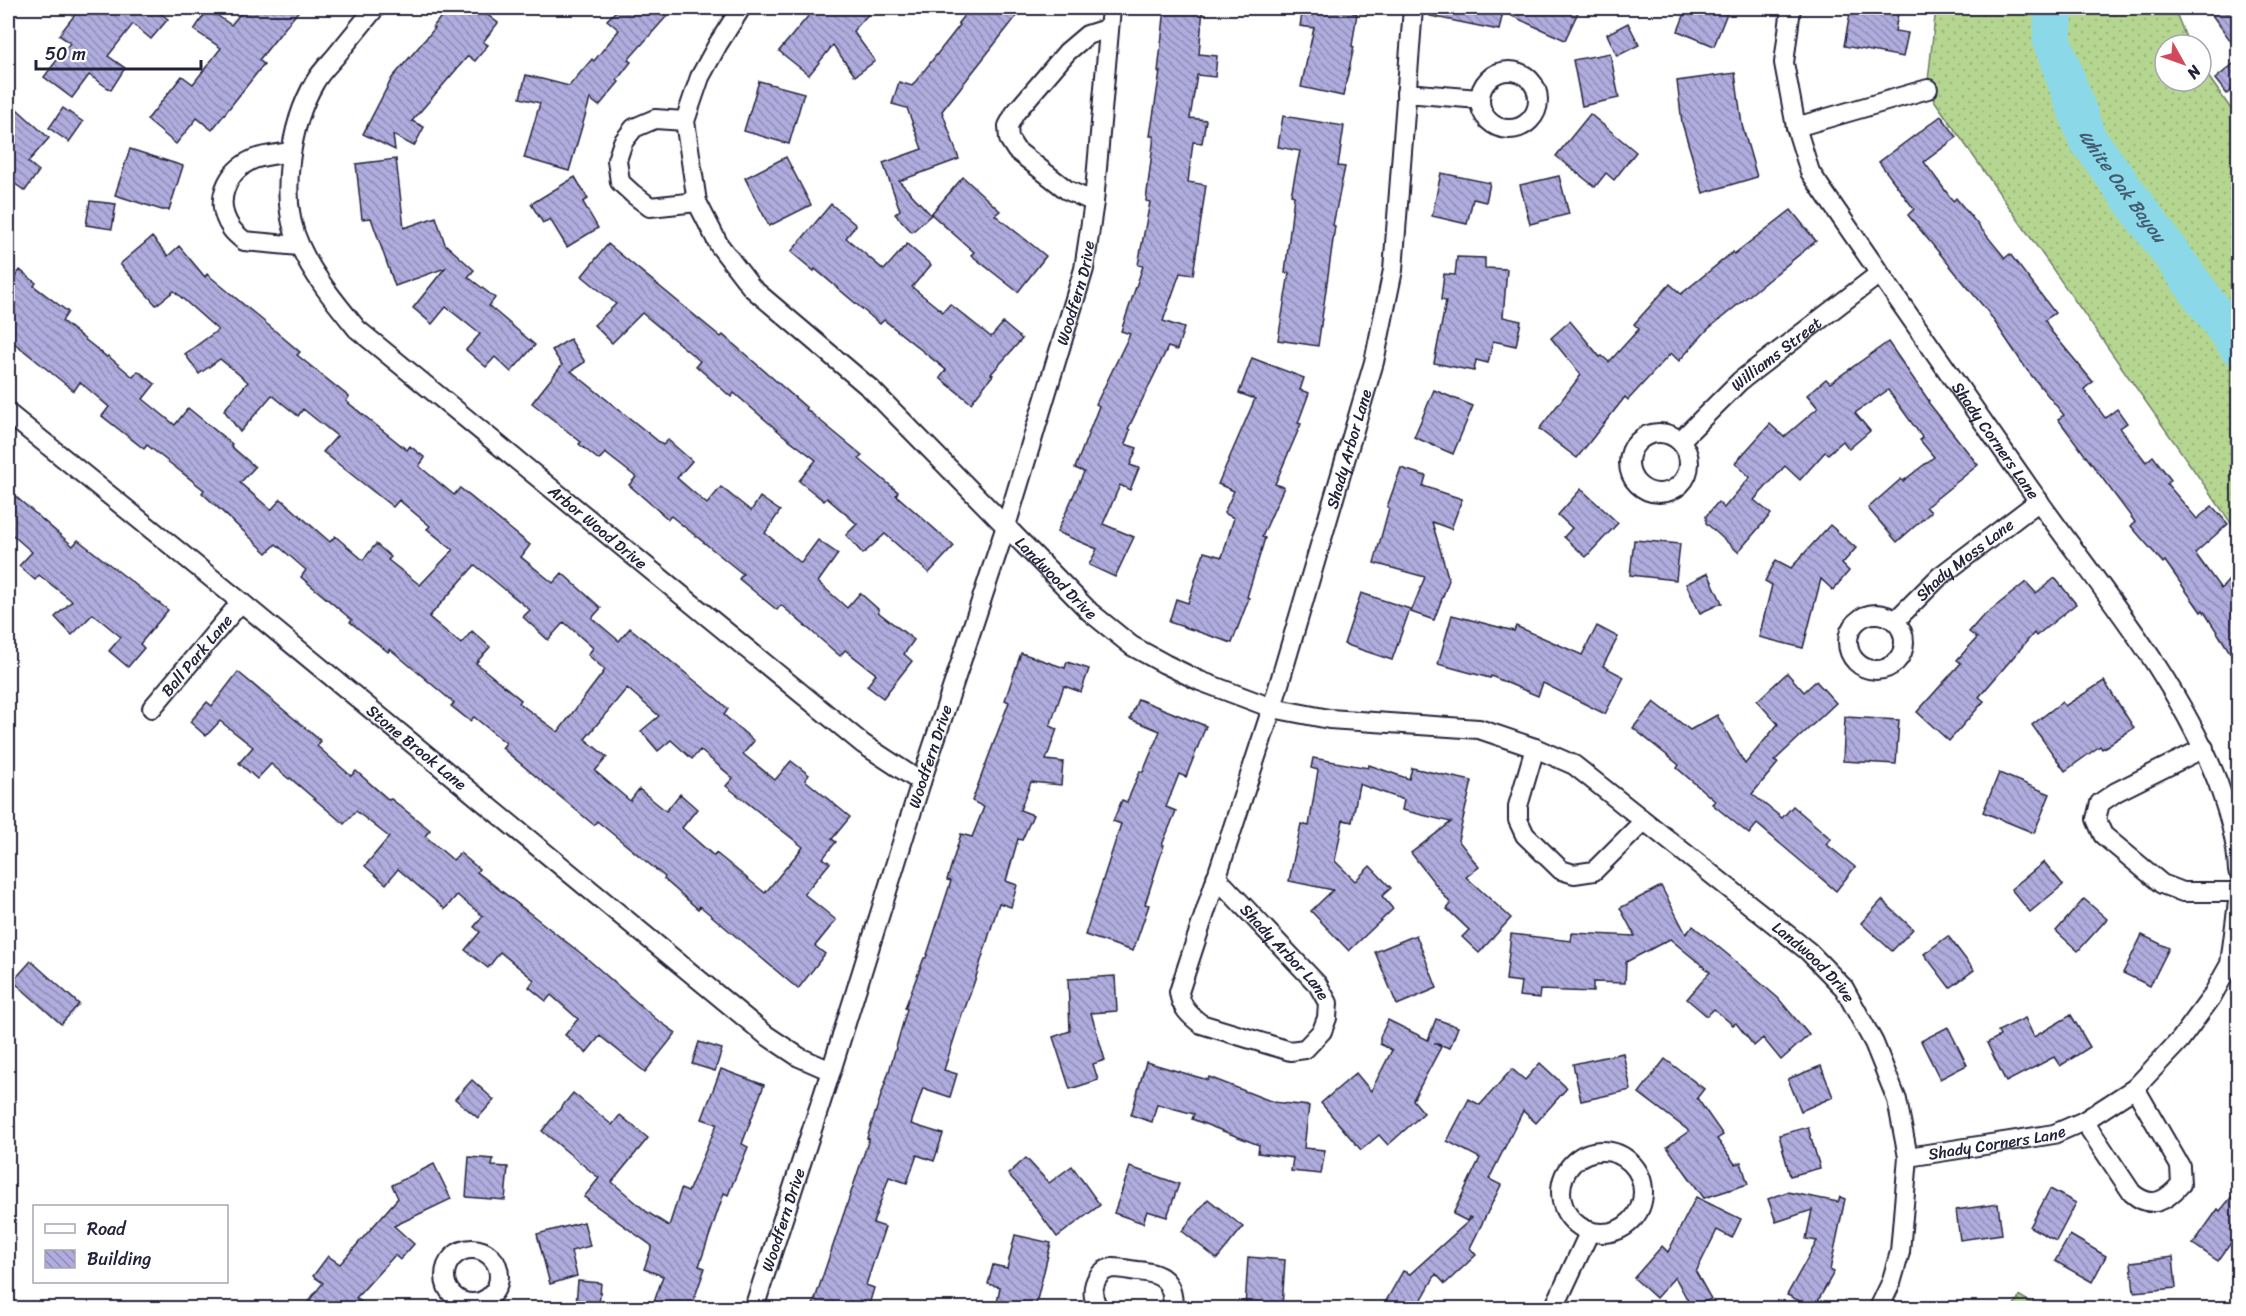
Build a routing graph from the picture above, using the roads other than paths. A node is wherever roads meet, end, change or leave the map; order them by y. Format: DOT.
graph roads {
  1 [pos="373,8"];
  2 [pos="741,8"];
  3 [pos="1111,8"];
  4 [pos="1413,8"];
  5 [pos="1791,8"];
  6 [pos="1109,28"];
  7 [pos="1928,89"];
  8 [pos="1406,93"];
  9 [pos="1479,99"];
  10 [pos="685,121"];
  11 [pos="1796,127"];
  12 [pos="291,152"];
  13 [pos="697,202"];
  14 [pos="1094,202"];
  15 [pos="299,246"];
  16 [pos="1879,274"];
  17 [pos="8,413"];
  18 [pos="1680,441"];
  19 [pos="2039,501"];
  20 [pos="1006,526"];
  21 [pos="241,602"];
  22 [pos="1895,621"];
  23 [pos="153,708"];
  24 [pos="1272,708"];
  25 [pos="1535,748"];
  26 [pos="2204,748"];
  27 [pos="921,782"];
  28 [pos="1644,821"];
  29 [pos="2238,871"];
  30 [pos="1216,877"];
  31 [pos="2238,892"];
  32 [pos="2238,902"];
  33 [pos="831,1071"];
  34 [pos="2135,1088"];
  35 [pos="2084,1121"];
  36 [pos="1908,1157"];
  37 [pos="1590,1231"];
  38 [pos="754,1308"];
  39 [pos="1099,1308"];
  40 [pos="1173,1308"];
  41 [pos="1554,1308"];
  42 [pos="1879,1308"];
  1 -- 12 [label="street, Arbor Wood Drive"];
  2 -- 10 [label="street, Landwood Drive"];
  3 -- 6 [label="street, Woodfern Drive"];
  4 -- 8 [label="street, Shady Arbor Lane"];
  5 -- 11 [label="street, Shady Corners Lane"];
  6 -- 14 [label="street, Woodfern Drive"];
  6 -- 14 [label="street"];
  7 -- 11 [label="street"];
  8 -- 9 [label="street"];
  8 -- 24 [label="street, Shady Arbor Lane"];
  10 -- 13 [label="street, Landwood Drive"];
  10 -- 13 [label="street"];
  11 -- 16 [label="street, Shady Corners Lane"];
  12 -- 15 [label="street, Arbor Wood Drive"];
  12 -- 15 [label="street"];
  13 -- 20 [label="street, Landwood Drive"];
  14 -- 20 [label="street, Woodfern Drive"];
  15 -- 27 [label="street, Arbor Wood Drive"];
  16 -- 18 [label="street, Williams Street"];
  16 -- 19 [label="street, Shady Corners Lane"];
  17 -- 21 [label="street, Stone Brook Lane"];
  19 -- 22 [label="street, Shady Moss Lane"];
  19 -- 26 [label="street, Shady Corners Lane"];
  20 -- 24 [label="street, Landwood Drive"];
  20 -- 27 [label="street, Woodfern Drive"];
  21 -- 23 [label="street, Ball Park Lane"];
  21 -- 33 [label="street, Stone Brook Lane"];
  24 -- 25 [label="street, Landwood Drive"];
  24 -- 30 [label="street, Shady Arbor Lane"];
  25 -- 28 [label="street, Landwood Drive"];
  25 -- 28 [label="street"];
  26 -- 29 [label="street, Shady Corners Lane"];
  26 -- 31 [label="street"];
  27 -- 33 [label="street, Woodfern Drive"];
  28 -- 36 [label="street, Landwood Drive"];
  30 -- 30 [label="street, Shady Arbor Lane"];
  32 -- 34 [label="street, Shady Corners Lane"];
  33 -- 38 [label="street, Woodfern Drive"];
  34 -- 35 [label="street, Shady Corners Lane"];
  34 -- 35 [label="street, Shady Corners Lane"];
  35 -- 36 [label="street, Shady Corners Lane"];
  36 -- 42 [label="street, Landwood Drive"];
  37 -- 37 [label="street"];
  37 -- 41 [label="street"];
  39 -- 40 [label="street"];
}
